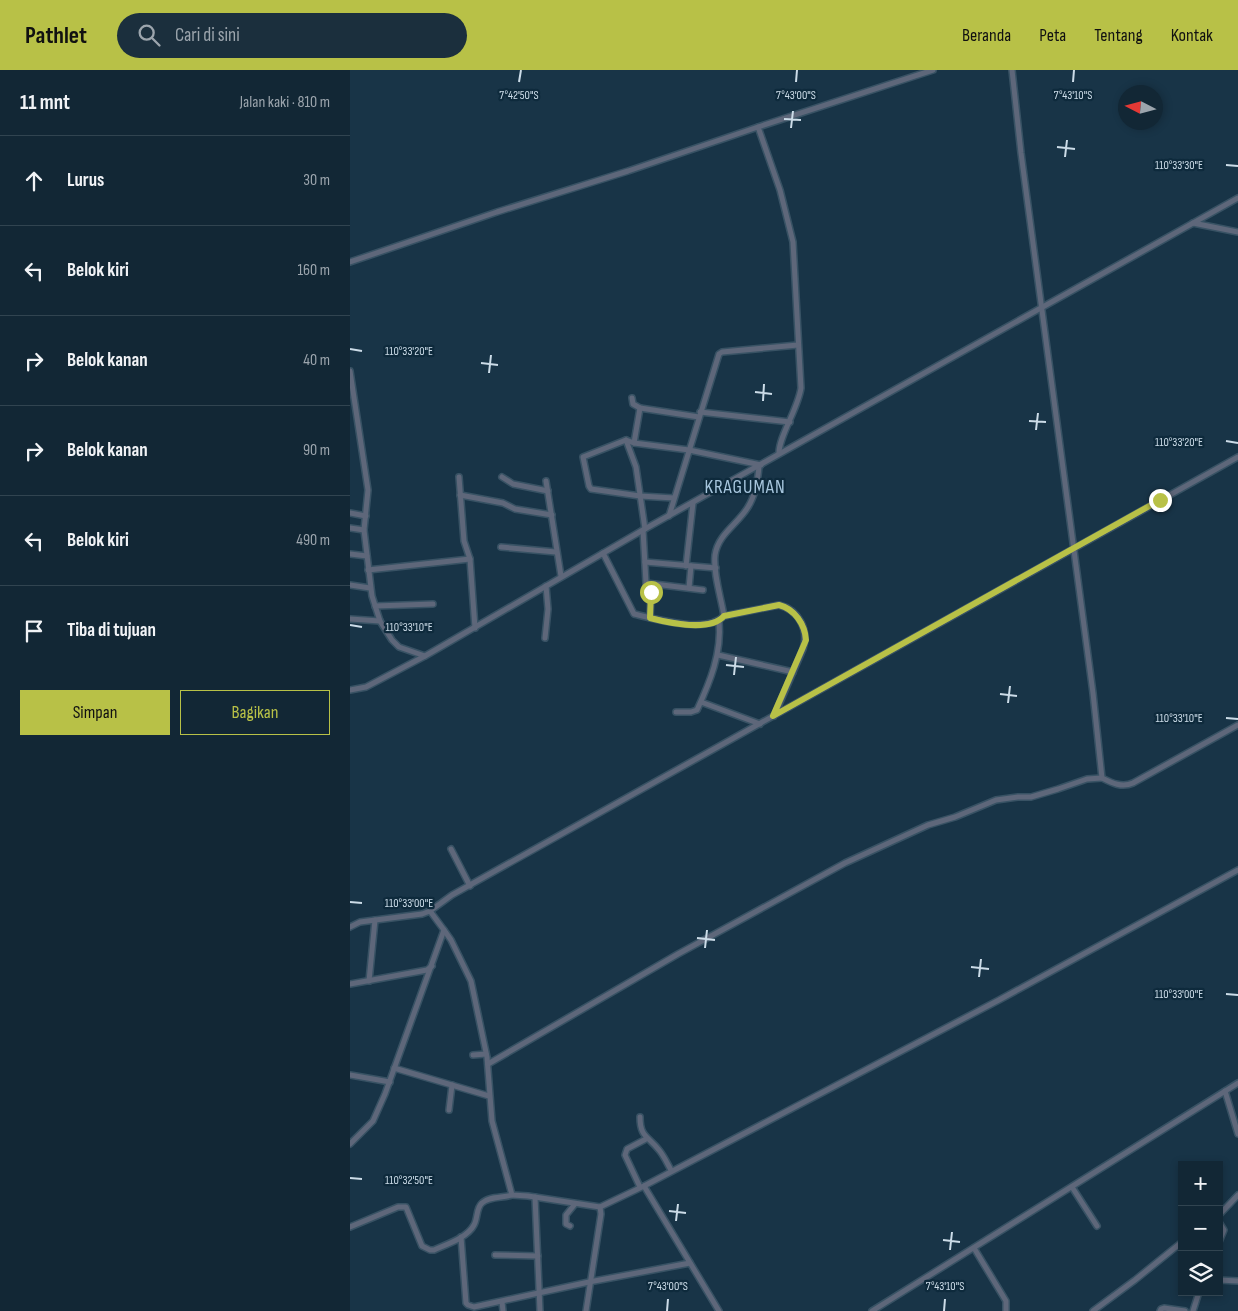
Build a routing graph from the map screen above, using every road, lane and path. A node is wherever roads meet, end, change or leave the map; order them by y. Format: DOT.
graph roads {
  1 [pos="933,70"];
  2 [pos="1012,70"];
  3 [pos="758,127"];
  4 [pos="1238,198"];
  5 [pos="1193,223"];
  6 [pos="1237,232"];
  7 [pos="350,262"];
  8 [pos="1042,307"];
  9 [pos="798,345"];
  10 [pos="350,371"];
  11 [pos="352,391"];
  12 [pos="632,398"];
  13 [pos="640,408"];
  14 [pos="699,415"];
  15 [pos="790,422"];
  16 [pos="626,440"];
  17 [pos="634,443"];
  18 [pos="689,450"];
  19 [pos="779,453"];
  20 [pos="1238,457"];
  21 [pos="760,465"];
  22 [pos="459,477"];
  23 [pos="502,477"];
  24 [pos="546,481"];
  25 [pos="548,491"];
  26 [pos="460,494"];
  27 [pos="640,496"];
  28 [pos="674,498"];
  29 [pos="693,502"];
  30 [pos="350,513"];
  31 [pos="552,515"];
  32 [pos="366,516"];
  33 [pos="669,516"];
  34 [pos="350,528"];
  35 [pos="364,530"];
  36 [pos="644,530"];
  37 [pos="501,547"];
  38 [pos="1073,548"];
  39 [pos="556,552"];
  40 [pos="603,553"];
  41 [pos="350,554"];
  42 [pos="367,556"];
  43 [pos="470,558"];
  44 [pos="645,562"];
  45 [pos="688,566"];
  46 [pos="716,568"];
  47 [pos="368,570"];
  48 [pos="561,576"];
  49 [pos="646,583"];
  50 [pos="350,585"];
  51 [pos="546,586"];
  52 [pos="370,588"];
  53 [pos="689,588"];
  54 [pos="703,590"];
  55 [pos="433,604"];
  56 [pos="376,606"];
  57 [pos="724,616"];
  58 [pos="650,618"];
  59 [pos="350,619"];
  60 [pos="380,621"];
  61 [pos="719,621"];
  62 [pos="475,628"];
  63 [pos="545,638"];
  64 [pos="718,655"];
  65 [pos="425,656"];
  66 [pos="793,672"];
  67 [pos="350,690"];
  68 [pos="701,702"];
  69 [pos="676,712"];
  70 [pos="773,716"];
  71 [pos="760,724"];
  72 [pos="1238,725"];
  73 [pos="1102,778"];
  74 [pos="451,849"];
  75 [pos="1238,870"];
  76 [pos="470,886"];
  77 [pos="430,911"];
  78 [pos="375,920"];
  79 [pos="350,927"];
  80 [pos="444,930"];
  81 [pos="432,966"];
  82 [pos="369,981"];
  83 [pos="350,984"];
  84 [pos="486,1054"];
  85 [pos="473,1055"];
  86 [pos="488,1064"];
  87 [pos="394,1068"];
  88 [pos="350,1075"];
  89 [pos="390,1082"];
  90 [pos="1238,1083"];
  91 [pos="452,1085"];
  92 [pos="1225,1091"];
  93 [pos="489,1096"];
  94 [pos="449,1110"];
  95 [pos="640,1117"];
  96 [pos="1238,1134"];
  97 [pos="646,1138"];
  98 [pos="350,1144"];
  99 [pos="671,1170"];
  100 [pos="642,1186"];
  101 [pos="1072,1187"];
  102 [pos="512,1195"];
  103 [pos="1238,1195"];
  104 [pos="535,1197"];
  105 [pos="575,1204"];
  106 [pos="600,1207"];
  107 [pos="1223,1211"];
  108 [pos="570,1226"];
  109 [pos="1097,1226"];
  110 [pos="350,1227"];
  111 [pos="461,1237"];
  112 [pos="1178,1245"];
  113 [pos="974,1248"];
  114 [pos="495,1255"];
  115 [pos="538,1256"];
  116 [pos="690,1263"];
  117 [pos="1223,1280"];
  118 [pos="1238,1280"];
  119 [pos="589,1282"];
  120 [pos="539,1294"];
  121 [pos="1198,1296"];
  122 [pos="502,1302"];
  123 [pos="503,1311"];
  124 [pos="540,1311"];
  125 [pos="586,1311"];
  126 [pos="719,1311"];
  127 [pos="872,1311"];
  128 [pos="1006,1311"];
  129 [pos="1093,1311"];
  130 [pos="1160,1311"];
  131 [pos="1185,1311"];
  132 [pos="1193,1311"];
  1 -- 3 [label="street"];
  2 -- 8 [label="street"];
  3 -- 7 [label="street"];
  3 -- 9 [label="street"];
  4 -- 5 [label="street"];
  5 -- 6 [label="street"];
  5 -- 8 [label="street"];
  8 -- 19 [label="street"];
  8 -- 38 [label="street"];
  9 -- 14 [label="street"];
  9 -- 15 [label="street"];
  10 -- 11 [label="street"];
  11 -- 32 [label="street"];
  12 -- 13 [label="street"];
  13 -- 14 [label="street"];
  13 -- 17 [label="street"];
  14 -- 15 [label="street"];
  14 -- 18 [label="street"];
  15 -- 19 [label="street"];
  16 -- 17 [label="street"];
  16 -- 27 [label="street"];
  16 -- 27 [label="street"];
  17 -- 18 [label="street"];
  18 -- 21 [label="street"];
  18 -- 28 [label="street"];
  19 -- 21 [label="street"];
  20 -- 38 [label="street"];
  21 -- 29 [label="street"];
  21 -- 46 [label="street"];
  22 -- 26 [label="street"];
  23 -- 25 [label="street"];
  24 -- 25 [label="street"];
  25 -- 31 [label="street"];
  26 -- 31 [label="street"];
  26 -- 43 [label="street"];
  27 -- 28 [label="street"];
  27 -- 36 [label="street"];
  28 -- 33 [label="street"];
  29 -- 33 [label="street"];
  29 -- 45 [label="street"];
  30 -- 32 [label="street"];
  31 -- 39 [label="street"];
  32 -- 35 [label="street"];
  33 -- 36 [label="street"];
  34 -- 35 [label="street"];
  35 -- 42 [label="street"];
  36 -- 40 [label="street"];
  36 -- 44 [label="street"];
  37 -- 39 [label="street"];
  38 -- 70 [label="street"];
  38 -- 73 [label="street"];
  39 -- 48 [label="street"];
  40 -- 48 [label="street"];
  40 -- 58 [label="street"];
  41 -- 42 [label="street"];
  42 -- 47 [label="street"];
  43 -- 47 [label="street"];
  43 -- 62 [label="street"];
  44 -- 45 [label="street"];
  44 -- 49 [label="street"];
  45 -- 46 [label="street"];
  45 -- 53 [label="street"];
  46 -- 57 [label="street"];
  47 -- 52 [label="street"];
  48 -- 51 [label="street"];
  49 -- 53 [label="street"];
  49 -- 58 [label="street"];
  50 -- 52 [label="street"];
  51 -- 62 [label="street"];
  51 -- 63 [label="street"];
  52 -- 56 [label="street"];
  53 -- 54 [label="street"];
  55 -- 56 [label="street"];
  56 -- 60 [label="street"];
  57 -- 61 [label="street"];
  57 -- 66 [label="street"];
  58 -- 61 [label="street"];
  59 -- 60 [label="street"];
  60 -- 65 [label="street"];
  61 -- 64 [label="street"];
  62 -- 65 [label="street"];
  64 -- 66 [label="street"];
  64 -- 68 [label="street"];
  65 -- 67 [label="street"];
  66 -- 70 [label="street"];
  68 -- 69 [label="street"];
  68 -- 71 [label="street"];
  70 -- 71 [label="street"];
  71 -- 76 [label="street"];
  72 -- 73 [label="street"];
  73 -- 86 [label="street"];
  74 -- 76 [label="street"];
  75 -- 99 [label="street"];
  76 -- 77 [label="street"];
  77 -- 78 [label="street"];
  77 -- 80 [label="street"];
  78 -- 79 [label="street"];
  78 -- 82 [label="street"];
  80 -- 81 [label="street"];
  80 -- 84 [label="street"];
  81 -- 82 [label="street"];
  81 -- 87 [label="street"];
  82 -- 83 [label="street"];
  84 -- 85 [label="street"];
  84 -- 86 [label="street"];
  86 -- 93 [label="street"];
  87 -- 89 [label="street"];
  87 -- 91 [label="street"];
  88 -- 89 [label="street"];
  89 -- 98 [label="street"];
  90 -- 92 [label="street"];
  91 -- 93 [label="street"];
  91 -- 94 [label="street"];
  92 -- 96 [label="street"];
  92 -- 101 [label="street"];
  93 -- 102 [label="street"];
  95 -- 97 [label="street"];
  97 -- 99 [label="street"];
  97 -- 100 [label="street"];
  99 -- 100 [label="street"];
  100 -- 106 [label="street"];
  100 -- 116 [label="street"];
  101 -- 109 [label="street"];
  101 -- 113 [label="street"];
  102 -- 104 [label="street"];
  102 -- 111 [label="street"];
  103 -- 107 [label="street"];
  104 -- 105 [label="street"];
  104 -- 115 [label="street"];
  105 -- 106 [label="street"];
  105 -- 108 [label="street"];
  106 -- 119 [label="street"];
  110 -- 111 [label="street"];
  111 -- 122 [label="street"];
  112 -- 129 [label="street"];
  113 -- 127 [label="street"];
  113 -- 128 [label="street"];
  114 -- 115 [label="street"];
  115 -- 120 [label="street"];
  116 -- 119 [label="street"];
  116 -- 126 [label="street"];
  117 -- 118 [label="street"];
  119 -- 120 [label="street"];
  119 -- 125 [label="street"];
  120 -- 122 [label="street"];
  120 -- 124 [label="street"];
  121 -- 132 [label="street"];
  122 -- 123 [label="street"];
  130 -- 131 [label="street"];
}
